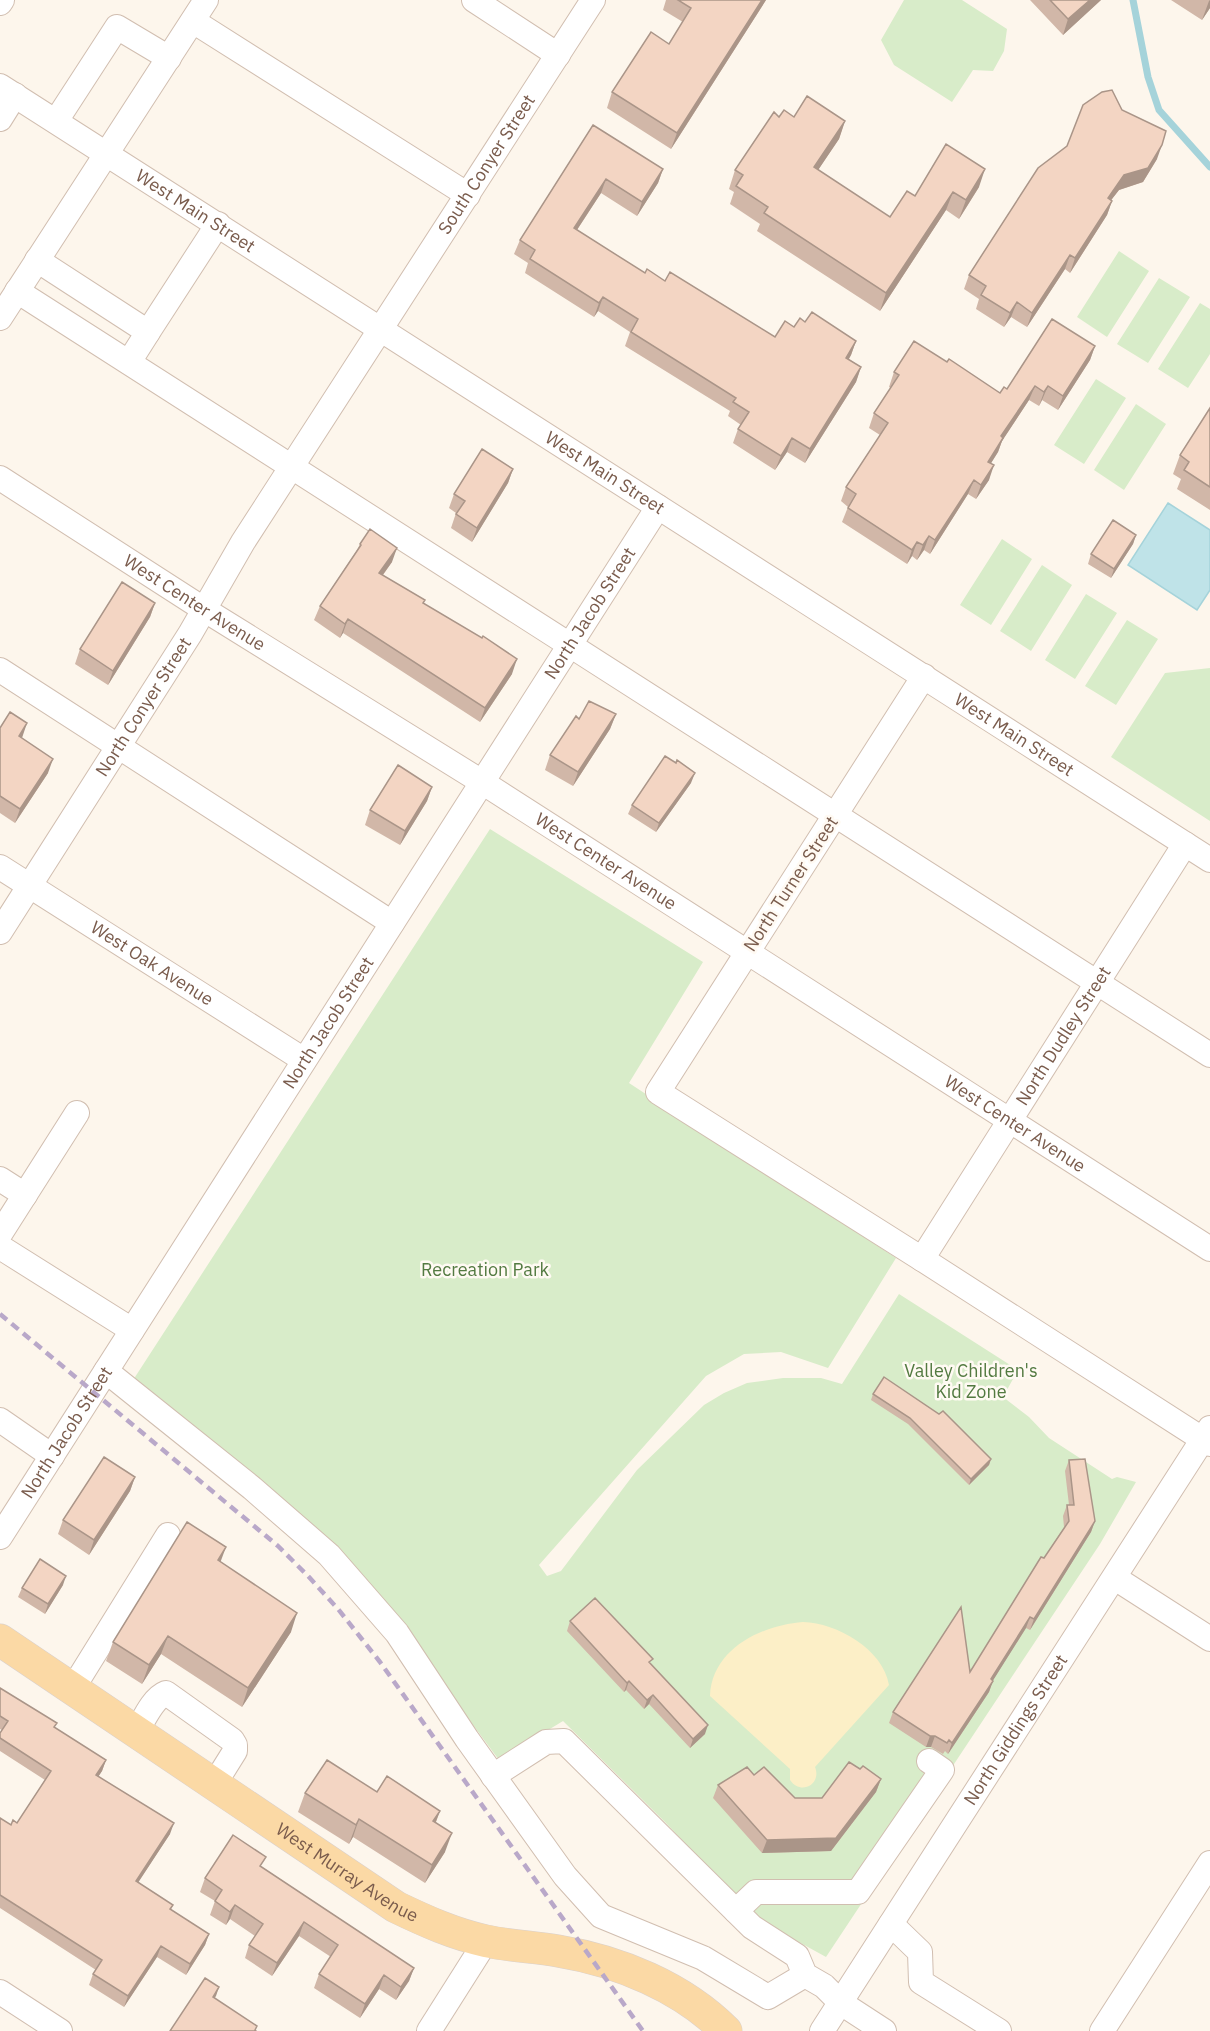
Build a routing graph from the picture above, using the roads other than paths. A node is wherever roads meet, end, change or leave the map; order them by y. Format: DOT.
graph roads {
  1 [pos="206,0"];
  2 [pos="474,0"];
  3 [pos="593,0"];
  4 [pos="193,21"];
  5 [pos="558,55"];
  6 [pos="169,58"];
  7 [pos="7,91"];
  8 [pos="0,118"];
  9 [pos="56,121"];
  10 [pos="107,153"];
  11 [pos="468,195"];
  12 [pos="218,224"];
  13 [pos="37,260"];
  14 [pos="17,291"];
  15 [pos="0,318"];
  16 [pos="381,330"];
  17 [pos="148,332"];
  18 [pos="129,362"];
  19 [pos="293,467"];
  20 [pos="0,478"];
  21 [pos="658,507"];
  22 [pos="205,610"];
  23 [pos="568,645"];
  24 [pos="0,670"];
  25 [pos="924,676"];
  26 [pos="118,747"];
  27 [pos="482,782"];
  28 [pos="835,814"];
  29 [pos="1185,844"];
  30 [pos="1210,860"];
  31 [pos="0,867"];
  32 [pos="29,886"];
  33 [pos="392,923"];
  34 [pos="0,932"];
  35 [pos="746,953"];
  36 [pos="1098,983"];
  37 [pos="1210,1055"];
  38 [pos="304,1060"];
  39 [pos="77,1113"];
  40 [pos="1010,1121"];
  41 [pos="0,1179"];
  42 [pos="25,1195"];
  43 [pos="0,1233"];
  44 [pos="0,1247"];
  45 [pos="1210,1249"];
  46 [pos="922,1258"];
  47 [pos="132,1330"];
  48 [pos="106,1371"];
  49 [pos="0,1420"];
  50 [pos="1208,1437"];
  51 [pos="52,1456"];
  52 [pos="168,1535"];
  53 [pos="0,1538"];
  54 [pos="1115,1578"];
  55 [pos="1210,1639"];
  56 [pos="0,1640"];
  57 [pos="73,1689"];
  58 [pos="137,1731"];
  59 [pos="929,1761"];
  60 [pos="494,1776"];
  61 [pos="215,1784"];
  62 [pos="1210,1863"];
  63 [pos="736,1911"];
  64 [pos="891,1924"];
  65 [pos="486,1941"];
  66 [pos="805,1975"];
  67 [pos="0,1992"];
  68 [pos="841,2003"];
  69 [pos="60,2031"];
  70 [pos="429,2031"];
  71 [pos="726,2031"];
  72 [pos="822,2031"];
  73 [pos="884,2031"];
  74 [pos="999,2031"];
  75 [pos="1102,2031"];
  1 -- 4 [label="street"];
  2 -- 5 [label="street"];
  3 -- 5 [label="street, South Conyer Street"];
  4 -- 6 [label="street"];
  4 -- 11 [label="street"];
  5 -- 11 [label="street, South Conyer Street"];
  6 -- 9 [label="street"];
  6 -- 10 [label="street"];
  7 -- 8 [label="street"];
  7 -- 9 [label="street, West Main Street"];
  9 -- 10 [label="street, West Main Street"];
  10 -- 12 [label="street, West Main Street"];
  10 -- 13 [label="street"];
  11 -- 16 [label="street, South Conyer Street"];
  12 -- 16 [label="street, West Main Street"];
  12 -- 17 [label="street"];
  13 -- 14 [label="street"];
  13 -- 17 [label="street"];
  14 -- 15 [label="street"];
  14 -- 18 [label="street"];
  16 -- 19 [label="street, North Conyer Street"];
  16 -- 21 [label="street, West Main Street"];
  17 -- 18 [label="street"];
  18 -- 19 [label="street"];
  19 -- 22 [label="street, North Conyer Street"];
  19 -- 23 [label="street"];
  20 -- 22 [label="street, West Center Avenue"];
  21 -- 23 [label="street, North Jacob Street"];
  21 -- 25 [label="street, West Main Street"];
  22 -- 26 [label="street, North Conyer Street"];
  22 -- 27 [label="street, West Center Avenue"];
  23 -- 27 [label="street, North Jacob Street"];
  23 -- 28 [label="street"];
  24 -- 26 [label="street"];
  25 -- 28 [label="street, North Turner Street"];
  25 -- 29 [label="street, West Main Street"];
  26 -- 32 [label="street, North Conyer Street"];
  26 -- 33 [label="street"];
  27 -- 33 [label="street, North Jacob Street"];
  27 -- 35 [label="street, West Center Avenue"];
  28 -- 35 [label="street, North Turner Street"];
  28 -- 36 [label="street"];
  29 -- 30 [label="street, West Main Street"];
  29 -- 36 [label="street, North Dudley Street"];
  31 -- 32 [label="street, West Oak Avenue"];
  32 -- 34 [label="street, North Conyer Street"];
  32 -- 38 [label="street, West Oak Avenue"];
  33 -- 38 [label="street, North Jacob Street"];
  35 -- 40 [label="street, West Center Avenue"];
  35 -- 46 [label="street, North Turner Street"];
  36 -- 37 [label="street"];
  36 -- 40 [label="street, North Dudley Street"];
  38 -- 47 [label="street, North Jacob Street"];
  39 -- 42 [label="street"];
  40 -- 45 [label="street, West Center Avenue"];
  40 -- 46 [label="street, North Dudley Street"];
  41 -- 42 [label="street"];
  42 -- 43 [label="street"];
  44 -- 47 [label="street"];
  46 -- 50 [label="street"];
  47 -- 48 [label="street, North Jacob Street"];
  48 -- 51 [label="street, North Jacob Street"];
  48 -- 60 [label="street"];
  49 -- 51 [label="street"];
  50 -- 54 [label="street, North Giddings Street"];
  51 -- 53 [label="street, North Jacob Street"];
  52 -- 57 [label="street"];
  54 -- 55 [label="street"];
  54 -- 64 [label="street, North Giddings Street"];
  56 -- 57 [label="main road, West Murray Avenue"];
  57 -- 58 [label="main road, West Murray Avenue"];
  58 -- 61 [label="main road, West Murray Avenue"];
  58 -- 61 [label="street"];
  59 -- 63 [label="street"];
  60 -- 63 [label="street"];
  60 -- 66 [label="street"];
  61 -- 65 [label="main road, West Murray Avenue"];
  62 -- 75 [label="street"];
  63 -- 66 [label="street"];
  64 -- 68 [label="street, North Giddings Street"];
  64 -- 74 [label="street"];
  65 -- 70 [label="street"];
  65 -- 71 [label="main road, West Murray Avenue"];
  66 -- 68 [label="street"];
  67 -- 69 [label="street"];
  68 -- 72 [label="street, North Giddings Street"];
  68 -- 73 [label="street"];
}
